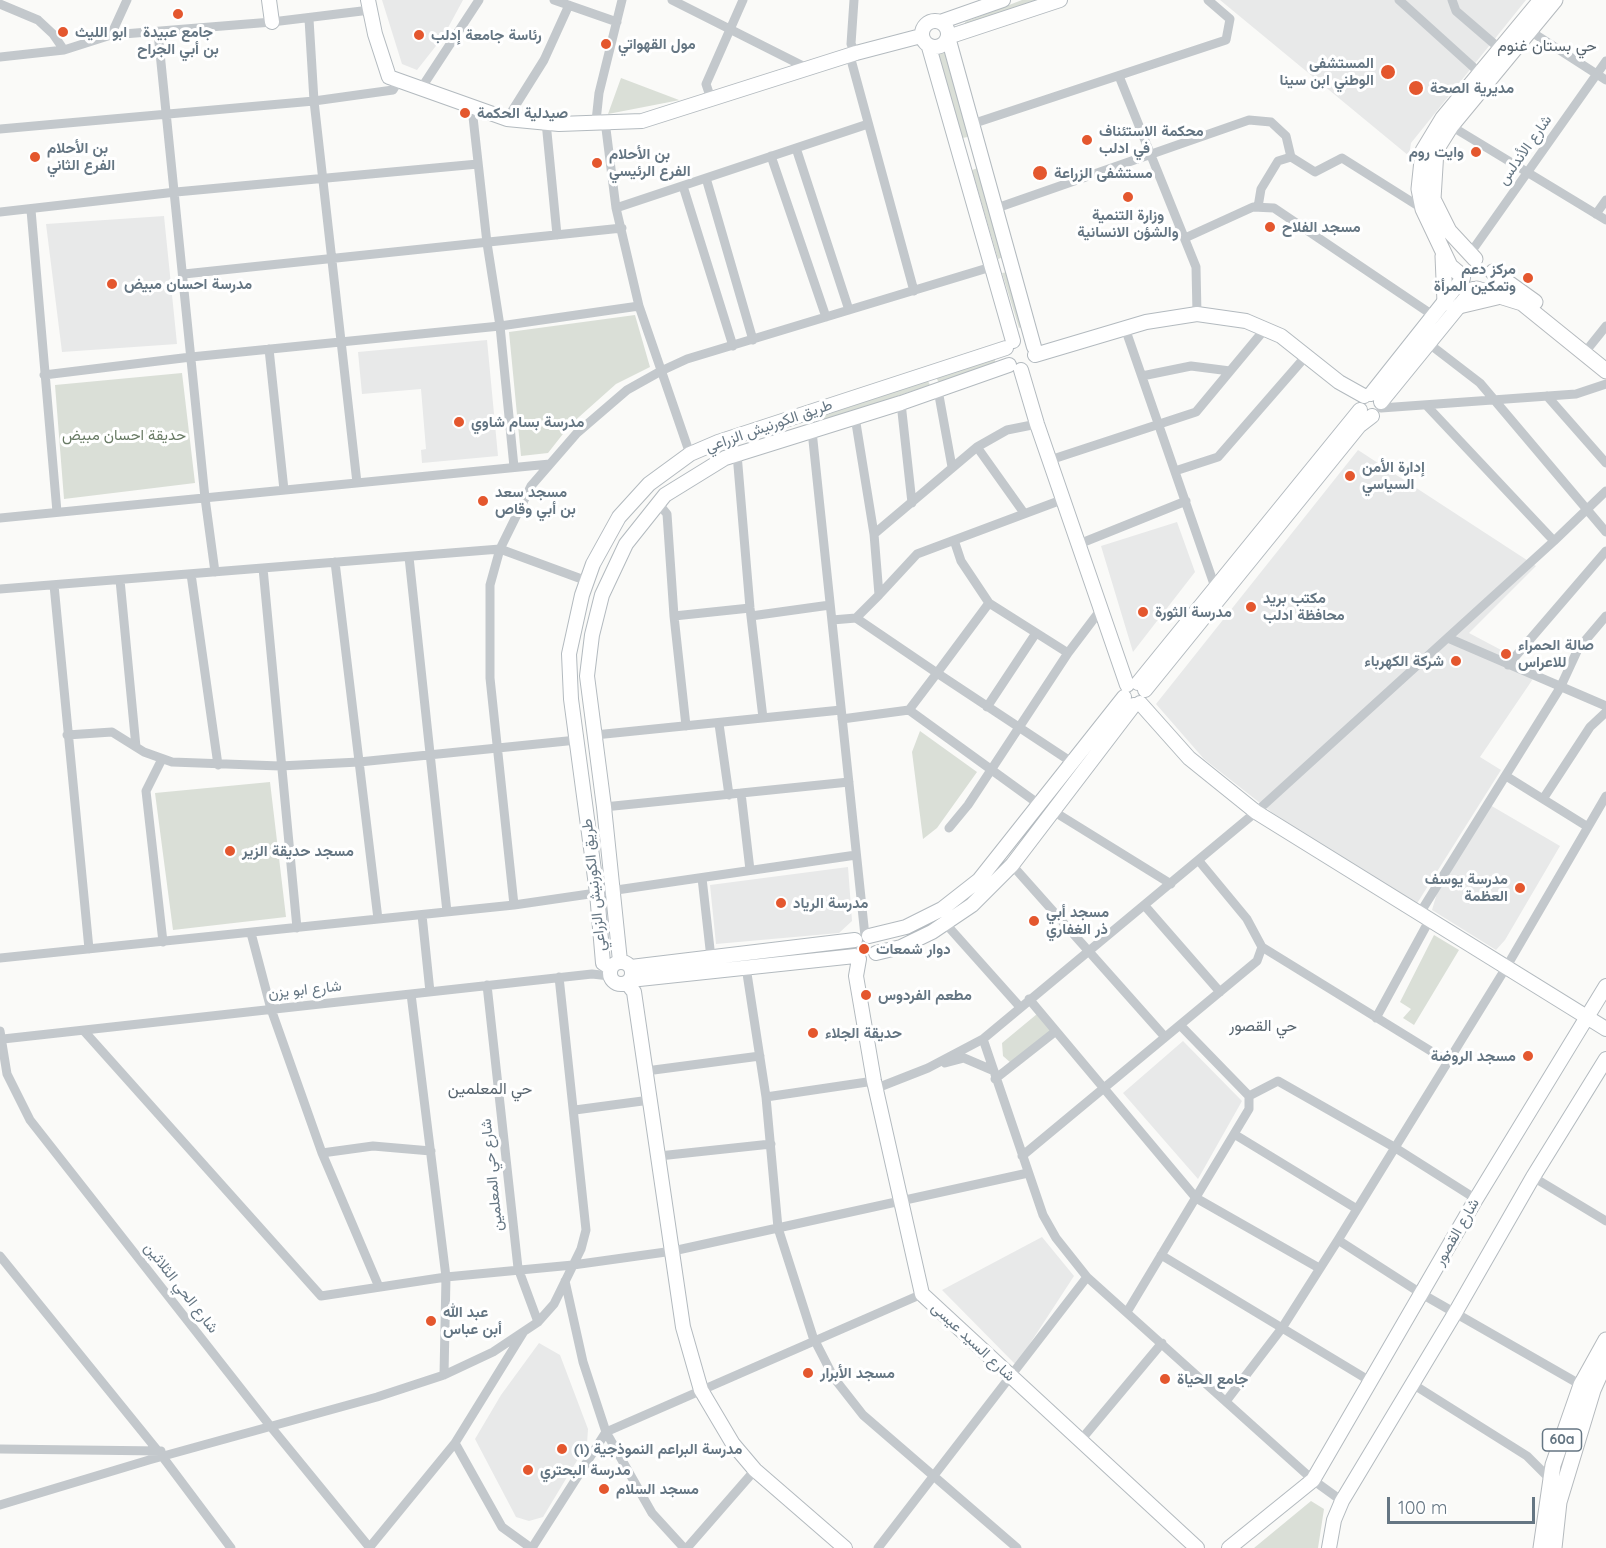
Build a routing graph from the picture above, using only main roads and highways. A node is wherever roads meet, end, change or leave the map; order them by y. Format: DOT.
graph roads {
  1 [pos="1541,0"];
  2 [pos="1556,0"];
  3 [pos="1484,77"];
  4 [pos="1442,248"];
  5 [pos="1472,257"];
  6 [pos="1493,272"];
  7 [pos="1469,283"];
  8 [pos="1503,296"];
  9 [pos="1606,359"];
  10 [pos="1606,371"];
  11 [pos="1606,1340"];
  12 [pos="1606,1361"];
  13 [pos="1541,1548"];
  14 [pos="1554,1548"];
  1 -- 3 [label="main road"];
  2 -- 3 [label="main road"];
  3 -- 4 [label="main road"];
  3 -- 5 [label="main road"];
  4 -- 7 [label="main road"];
  4 -- 8 [label="main road"];
  5 -- 6 [label="main road"];
  5 -- 7 [label="main road"];
  6 -- 7 [label="main road"];
  6 -- 9 [label="main road"];
  7 -- 8 [label="main road"];
  8 -- 10 [label="main road"];
  11 -- 13 [label="main road, 60a"];
  12 -- 14 [label="main road, 60a"];
}
